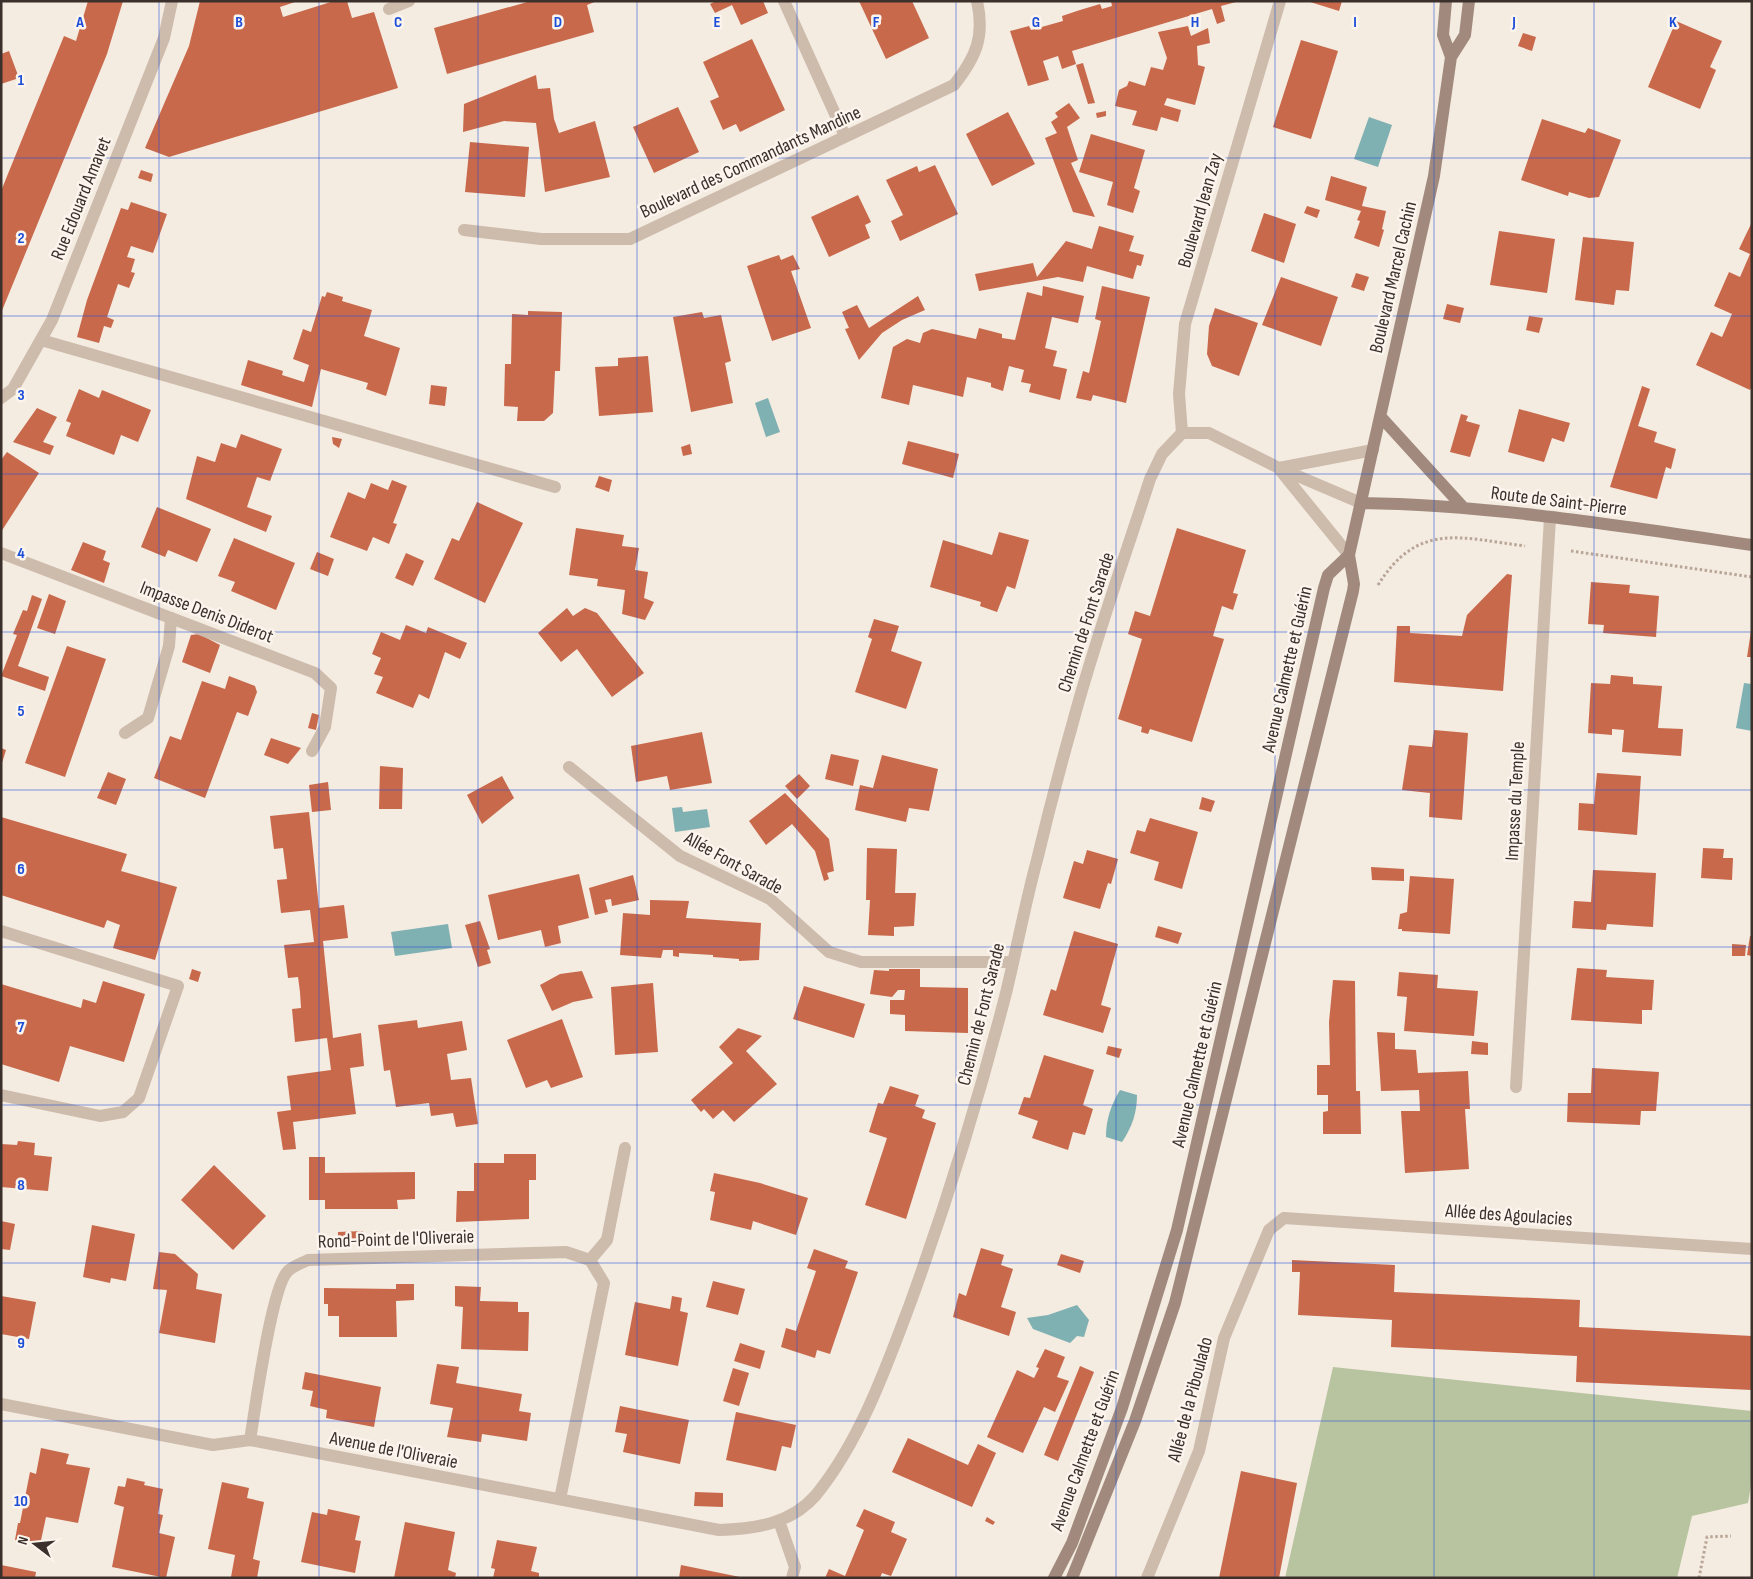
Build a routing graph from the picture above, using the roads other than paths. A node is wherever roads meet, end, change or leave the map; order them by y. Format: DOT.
graph roads {
  1 [pos="172,1"];
  2 [pos="409,1"];
  3 [pos="784,1"];
  4 [pos="977,1"];
  5 [pos="1280,1"];
  6 [pos="1446,1"];
  7 [pos="1469,1"];
  8 [pos="389,9"];
  9 [pos="1451,57"];
  10 [pos="845,136"];
  11 [pos="464,230"];
  12 [pos="41,340"];
  13 [pos="1,398"];
  14 [pos="1380,416"];
  15 [pos="1182,433"];
  16 [pos="1373,450"];
  17 [pos="1279,468"];
  18 [pos="555,486"];
  19 [pos="1361,503"];
  20 [pos="1462,506"];
  21 [pos="1550,518"];
  22 [pos="1752,545"];
  23 [pos="1,553"];
  24 [pos="1349,554"];
  25 [pos="171,618"];
  26 [pos="125,733"];
  27 [pos="312,751"];
  28 [pos="569,766"];
  29 [pos="1,931"];
  30 [pos="1013,962"];
  31 [pos="1516,1087"];
  32 [pos="1,1095"];
  33 [pos="625,1148"];
  34 [pos="1269,1230"];
  35 [pos="1752,1249"];
  36 [pos="590,1260"];
  37 [pos="1,1404"];
  38 [pos="250,1440"];
  39 [pos="560,1499"];
  40 [pos="780,1521"];
  41 [pos="792,1578"];
  42 [pos="1054,1578"];
  43 [pos="1072,1578"];
  44 [pos="1147,1578"];
  1 -- 12 [label="street, Rue Edouard Amavet"];
  2 -- 8 [label="street"];
  3 -- 10 [label="street"];
  4 -- 10 [label="street, Boulevard des Commandants Mandine"];
  5 -- 15 [label="street, Boulevard Jean Zay"];
  6 -- 9 [label="main road, Boulevard Marcel Cachin"];
  7 -- 9 [label="main road, Boulevard Marcel Cachin"];
  9 -- 14 [label="main road, Boulevard Marcel Cachin"];
  10 -- 11 [label="street, Boulevard des Commandants Mandine"];
  12 -- 13 [label="street, Rue Edouard Amavet"];
  12 -- 18 [label="street"];
  14 -- 16 [label="main road, Boulevard Marcel Cachin"];
  14 -- 20 [label="main road"];
  15 -- 17 [label="street"];
  15 -- 30 [label="street, Chemin de Font Sarade"];
  16 -- 17 [label="street"];
  16 -- 19 [label="main road, Boulevard Marcel Cachin"];
  17 -- 19 [label="street"];
  17 -- 24 [label="street"];
  19 -- 20 [label="main road, Route de Saint-Pierre"];
  19 -- 24 [label="main road, Avenue Calmette et Guérin"];
  20 -- 21 [label="main road, Route de Saint-Pierre"];
  21 -- 22 [label="main road, Route de Saint-Pierre"];
  21 -- 31 [label="street, Impasse du Temple"];
  23 -- 25 [label="street, Impasse Denis Diderot"];
  24 -- 42 [label="main road, Avenue Calmette et Guérin"];
  24 -- 43 [label="main road, Avenue Calmette et Guérin"];
  25 -- 26 [label="street"];
  25 -- 27 [label="street, Impasse Denis Diderot"];
  28 -- 30 [label="street, Allée Font Sarade"];
  29 -- 32 [label="street"];
  30 -- 40 [label="street, Chemin de Font Sarade"];
  33 -- 36 [label="street"];
  34 -- 35 [label="street, Allée des Agoulacies"];
  34 -- 44 [label="street, Allée de la Piboulado"];
  36 -- 38 [label="street, Rond-Point de l'Oliveraie"];
  36 -- 39 [label="street"];
  37 -- 38 [label="street, Avenue de l'Oliveraie"];
  38 -- 39 [label="street, Avenue de l'Oliveraie"];
  39 -- 40 [label="street, Avenue de l'Oliveraie"];
  40 -- 41 [label="street"];
}
